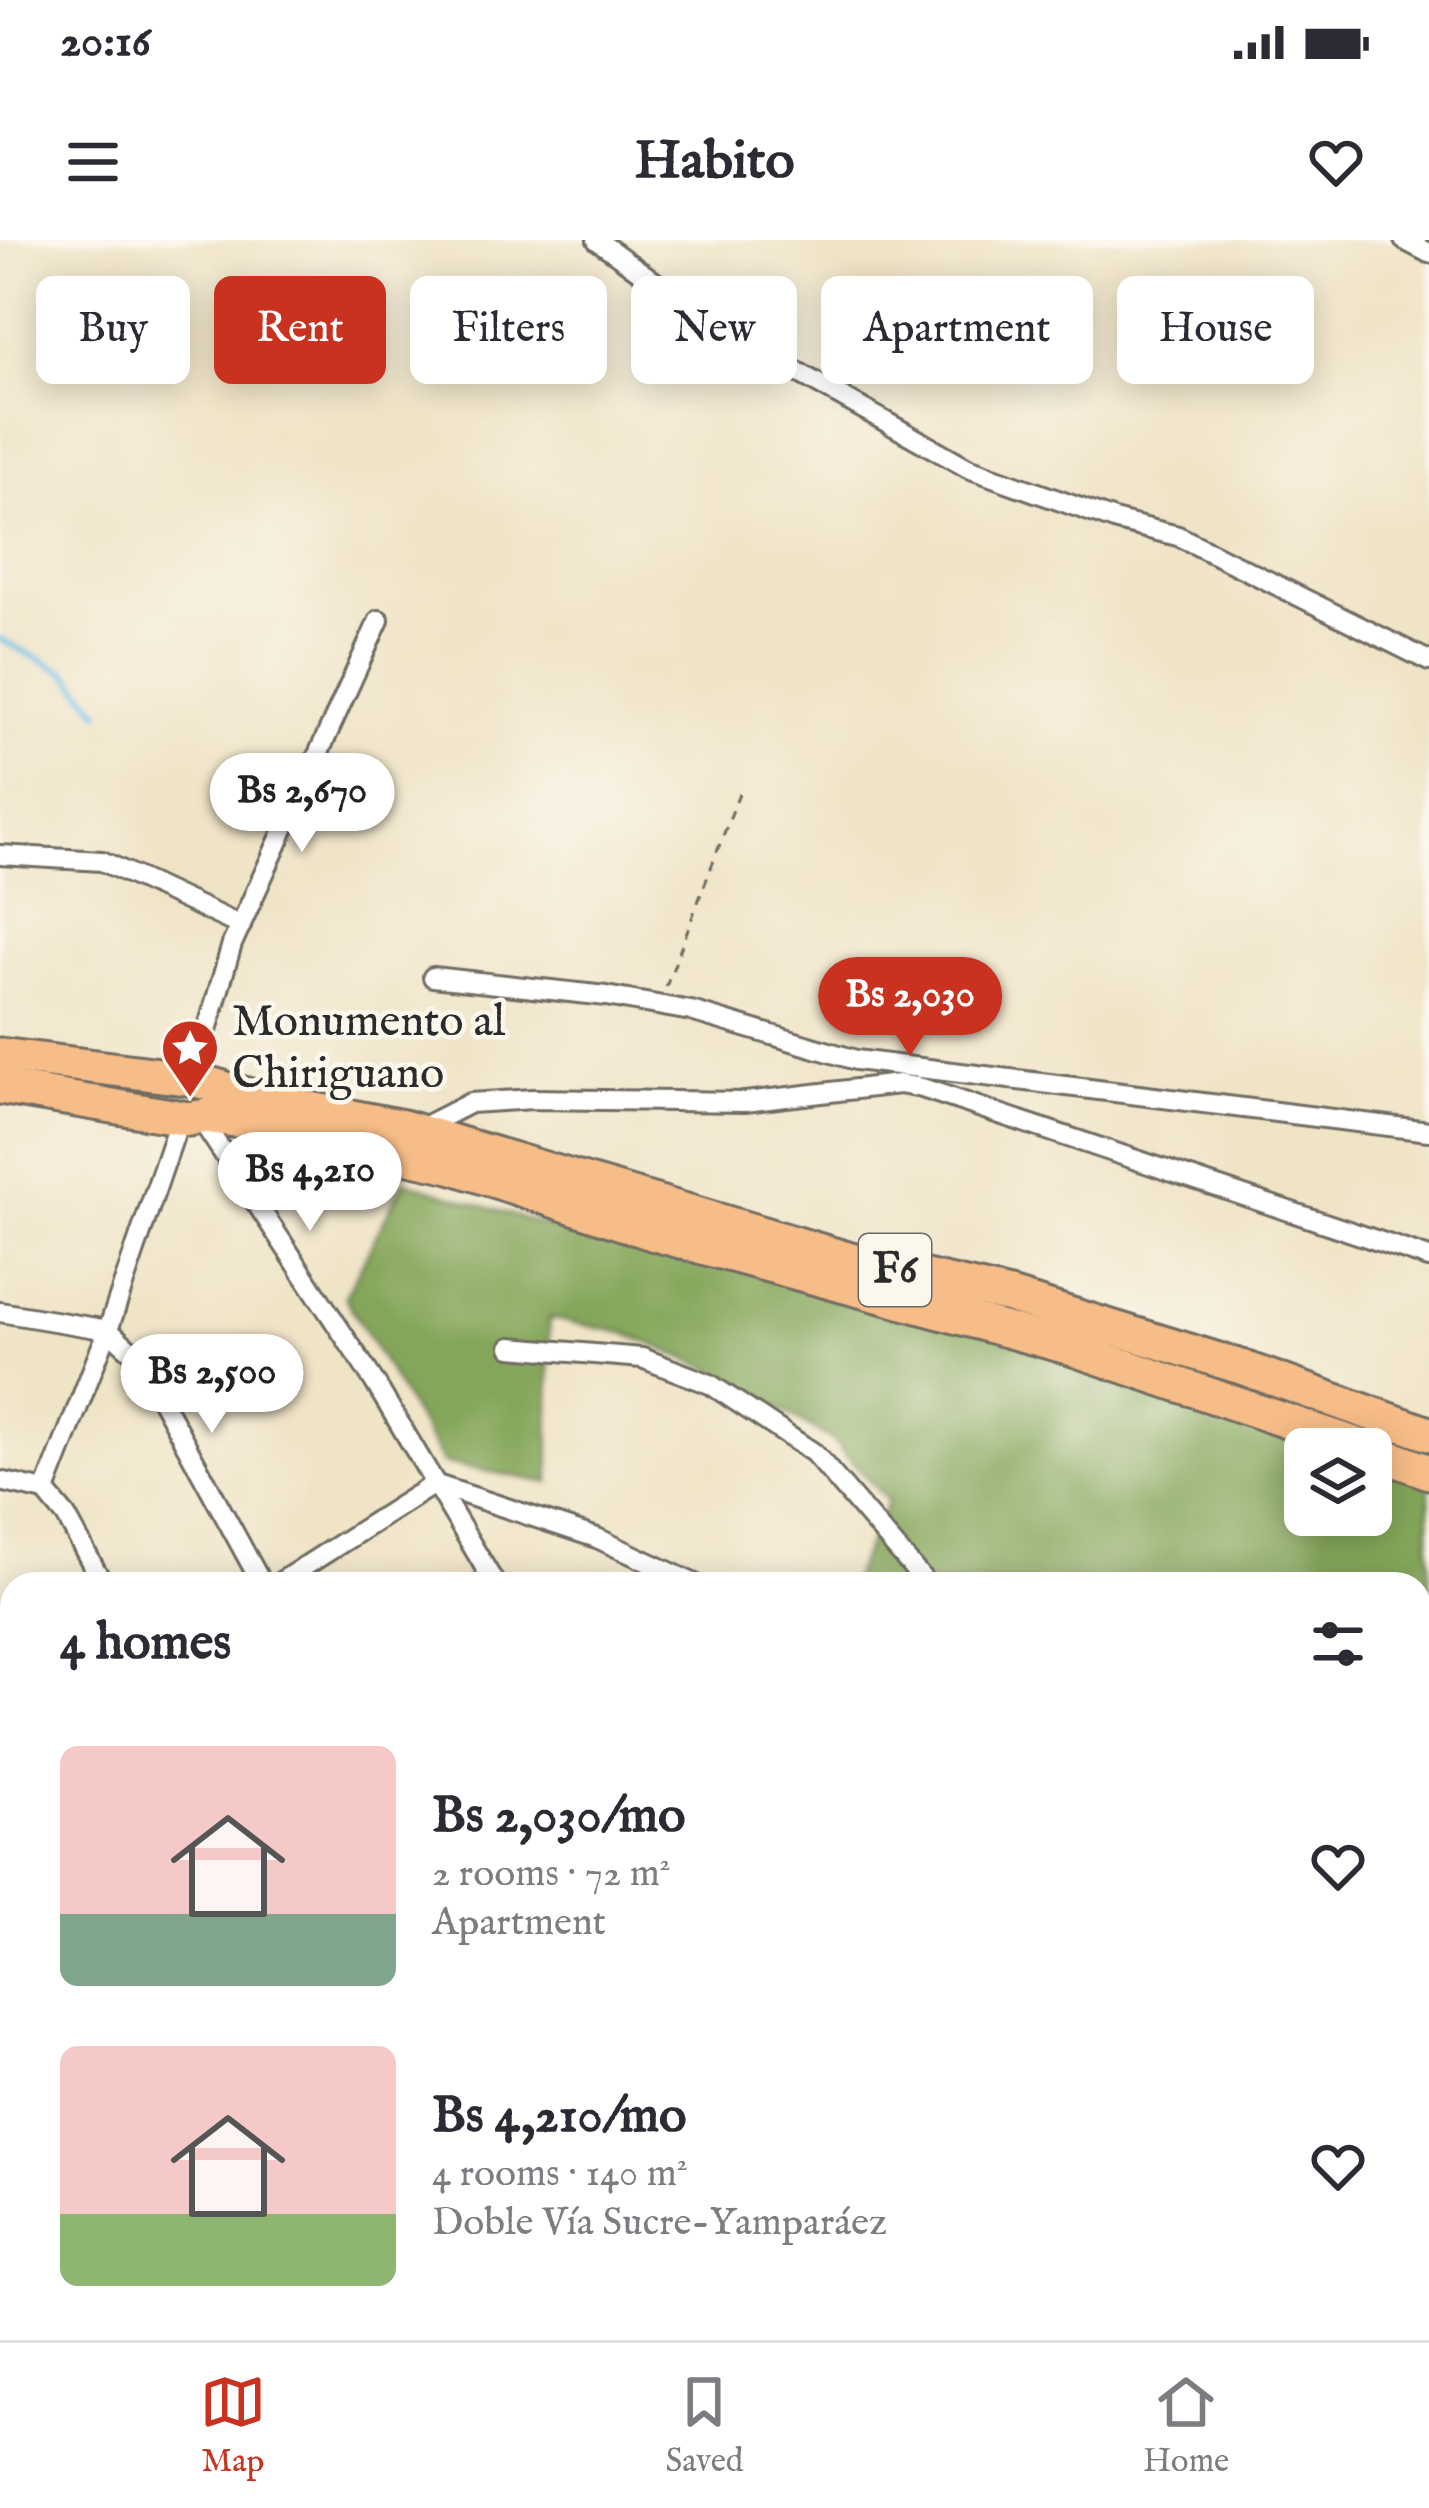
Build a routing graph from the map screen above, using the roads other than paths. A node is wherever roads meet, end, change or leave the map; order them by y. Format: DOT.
graph roads {
  1 [pos="597,240"];
  2 [pos="1404,240"];
  3 [pos="1429,254"];
  4 [pos="379,620"];
  5 [pos="1429,661"];
  6 [pos="0,855"];
  7 [pos="241,926"];
  8 [pos="433,977"];
  9 [pos="0,1055"];
  10 [pos="907,1065"];
  11 [pos="899,1084"];
  12 [pos="0,1088"];
  13 [pos="189,1101"];
  14 [pos="1429,1130"];
  15 [pos="408,1143"];
  16 [pos="1429,1258"];
  17 [pos="0,1312"];
  18 [pos="108,1330"];
  19 [pos="511,1347"];
  20 [pos="1308,1428"];
  21 [pos="1429,1433"];
  22 [pos="1392,1458"];
  23 [pos="1429,1472"];
  24 [pos="0,1481"];
  25 [pos="434,1484"];
  26 [pos="45,1491"];
  27 [pos="96,1572"];
  28 [pos="255,1572"];
  29 [pos="297,1572"];
  30 [pos="487,1572"];
  31 [pos="669,1572"];
  32 [pos="917,1572"];
  1 -- 5 [label="street"];
  2 -- 3 [label="street"];
  4 -- 7 [label="street"];
  6 -- 7 [label="street"];
  7 -- 13 [label="street"];
  8 -- 10 [label="street"];
  9 -- 13 [label="highway, F6"];
  10 -- 11 [label="street"];
  10 -- 14 [label="street"];
  11 -- 15 [label="street"];
  11 -- 16 [label="street"];
  12 -- 13 [label="highway, F6"];
  13 -- 15 [label="highway, F6"];
  13 -- 18 [label="street"];
  13 -- 25 [label="street"];
  15 -- 20 [label="highway, F6"];
  15 -- 21 [label="highway, F6"];
  17 -- 18 [label="street"];
  18 -- 26 [label="street"];
  18 -- 28 [label="street"];
  19 -- 32 [label="street"];
  22 -- 23 [label="highway, F6"];
  24 -- 26 [label="street"];
  25 -- 29 [label="street"];
  25 -- 30 [label="street"];
  25 -- 31 [label="street"];
  26 -- 27 [label="street"];
}
